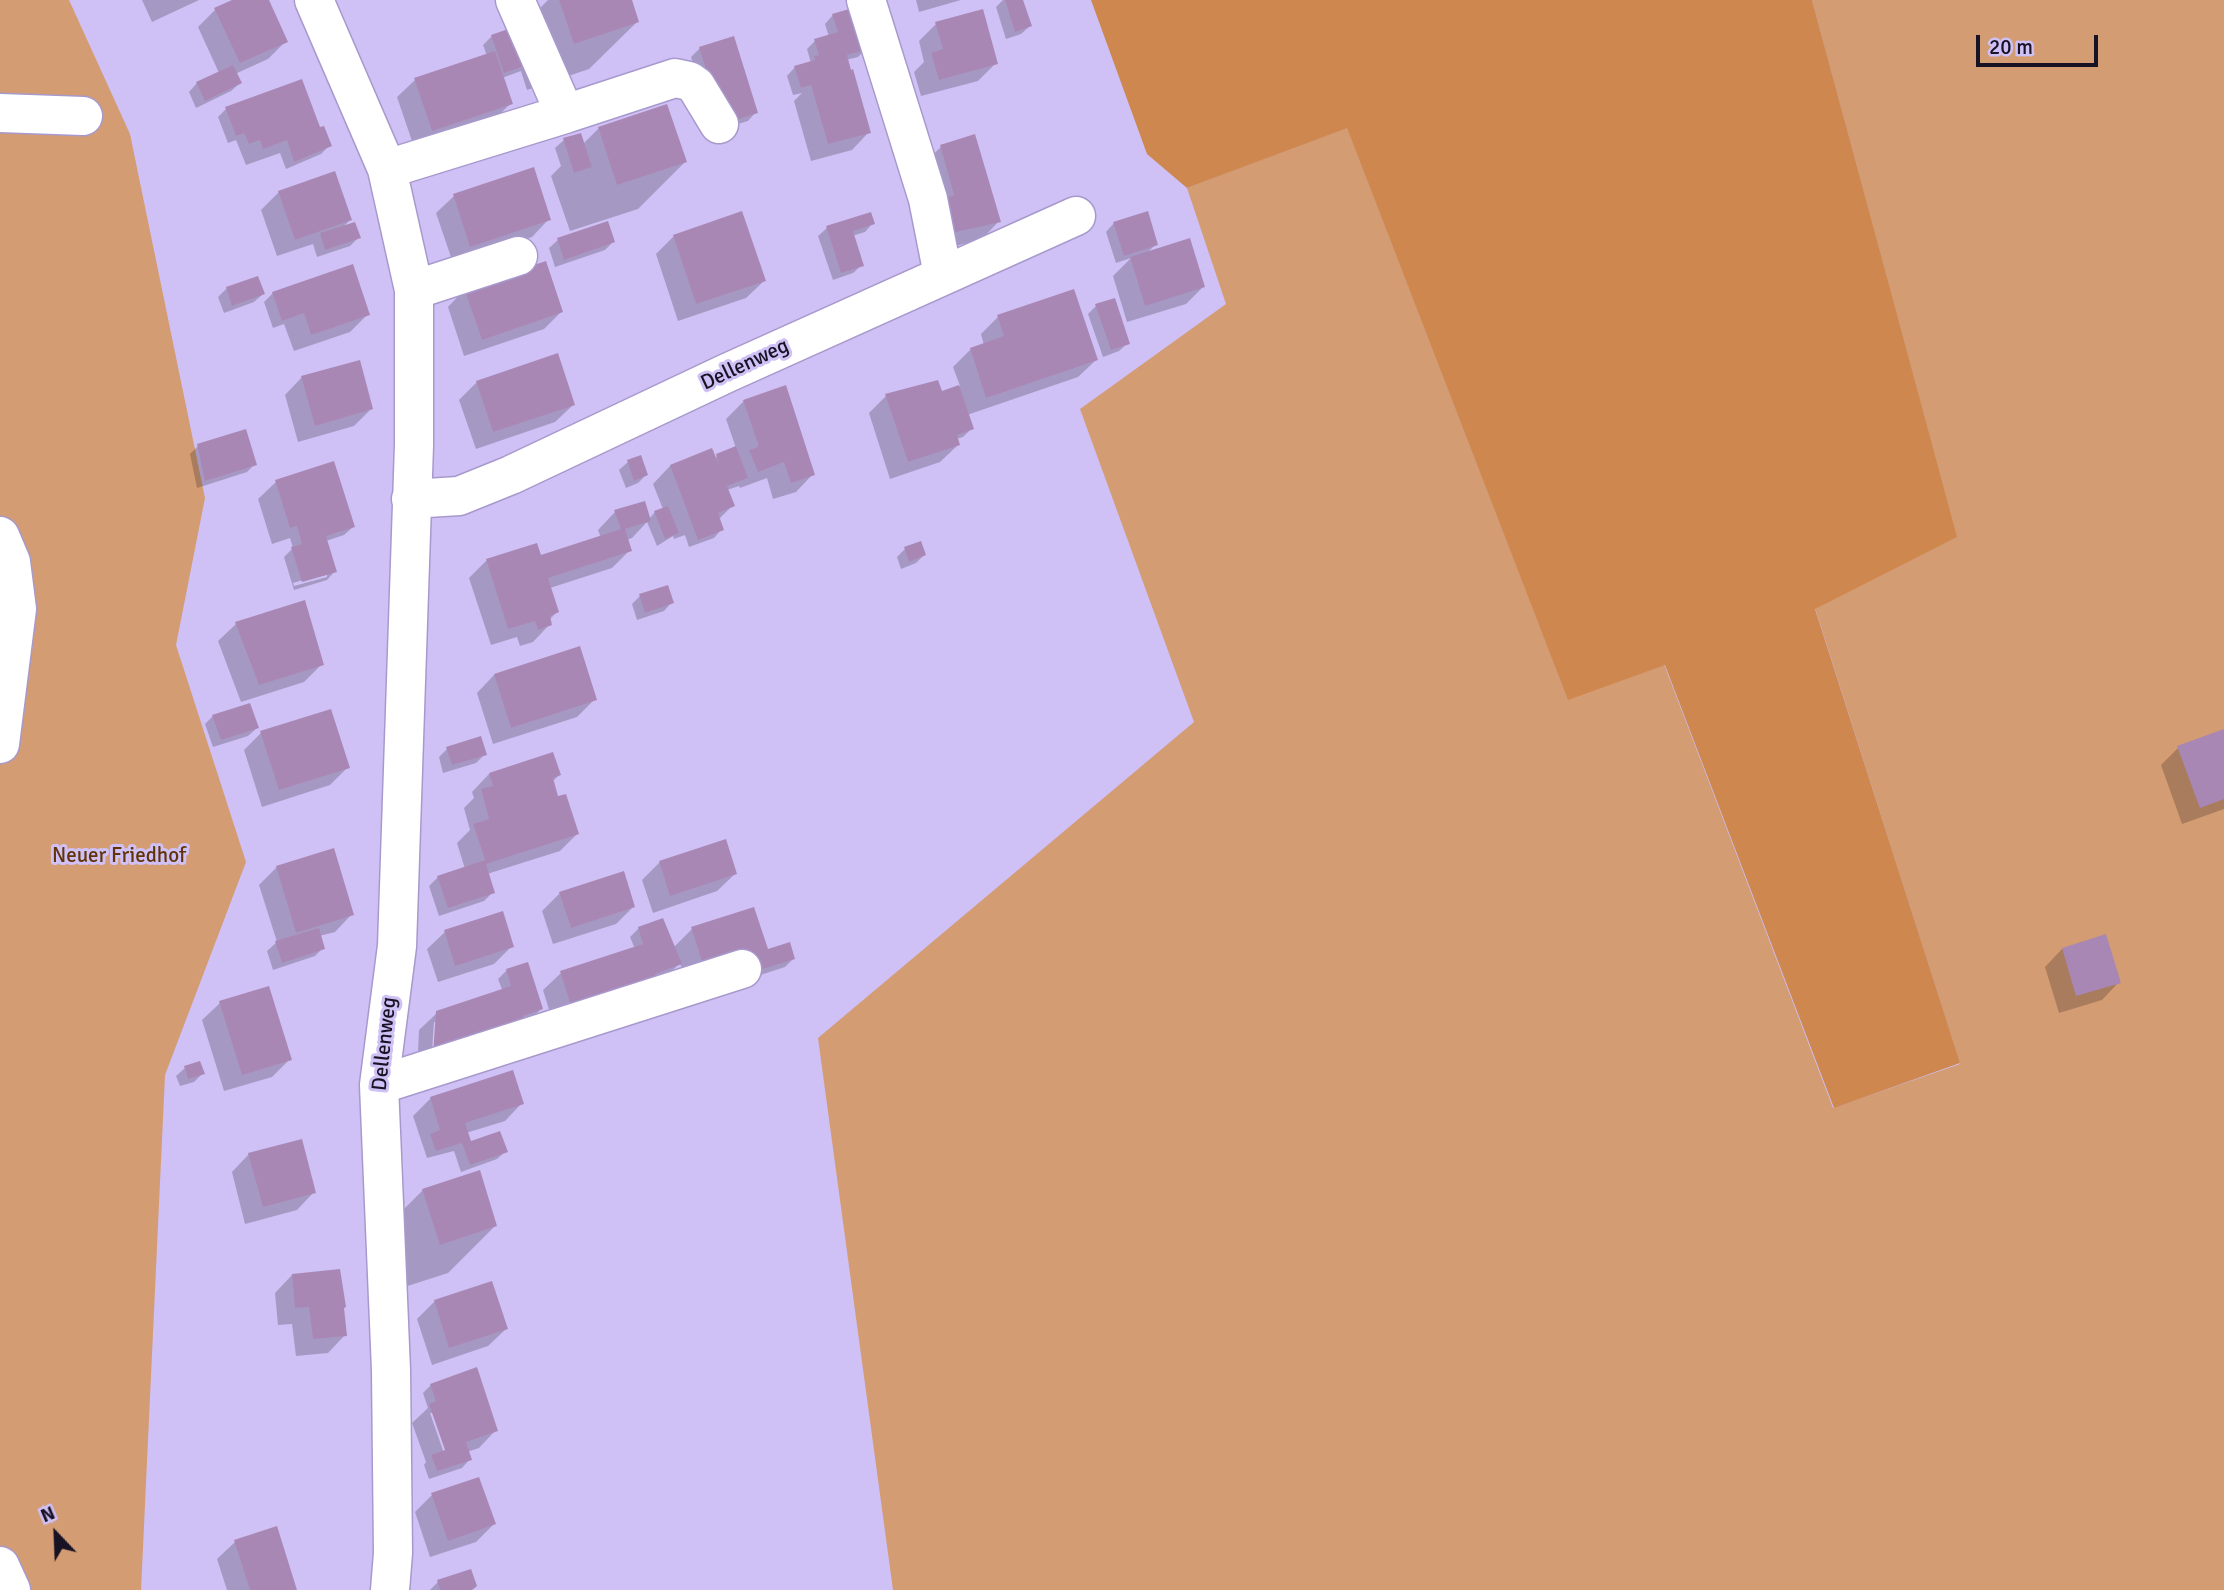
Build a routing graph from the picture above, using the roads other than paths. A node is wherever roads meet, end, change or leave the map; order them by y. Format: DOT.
graph roads {
  1 [pos="314,0"];
  2 [pos="515,0"];
  3 [pos="866,0"];
  4 [pos="0,113"];
  5 [pos="565,114"];
  6 [pos="83,116"];
  7 [pos="719,124"];
  8 [pos="387,169"];
  9 [pos="1076,216"];
  10 [pos="518,256"];
  11 [pos="943,275"];
  12 [pos="414,290"];
  13 [pos="411,499"];
  14 [pos="1,540"];
  15 [pos="7,640"];
  16 [pos="0,744"];
  17 [pos="742,969"];
  18 [pos="379,1085"];
  19 [pos="0,1566"];
  20 [pos="11,1590"];
  21 [pos="390,1590"];
  1 -- 8 [label="street, Dellenweg"];
  2 -- 5 [label="street"];
  3 -- 11 [label="street"];
  4 -- 6 [label="street"];
  5 -- 7 [label="street"];
  5 -- 8 [label="street"];
  8 -- 12 [label="street, Dellenweg"];
  9 -- 11 [label="street, Dellenweg"];
  10 -- 12 [label="street"];
  11 -- 13 [label="street, Dellenweg"];
  12 -- 13 [label="street, Dellenweg"];
  13 -- 18 [label="street, Dellenweg"];
  14 -- 15 [label="street"];
  15 -- 16 [label="street"];
  17 -- 18 [label="street"];
  18 -- 21 [label="street, Dellenweg"];
  19 -- 20 [label="street"];
}
